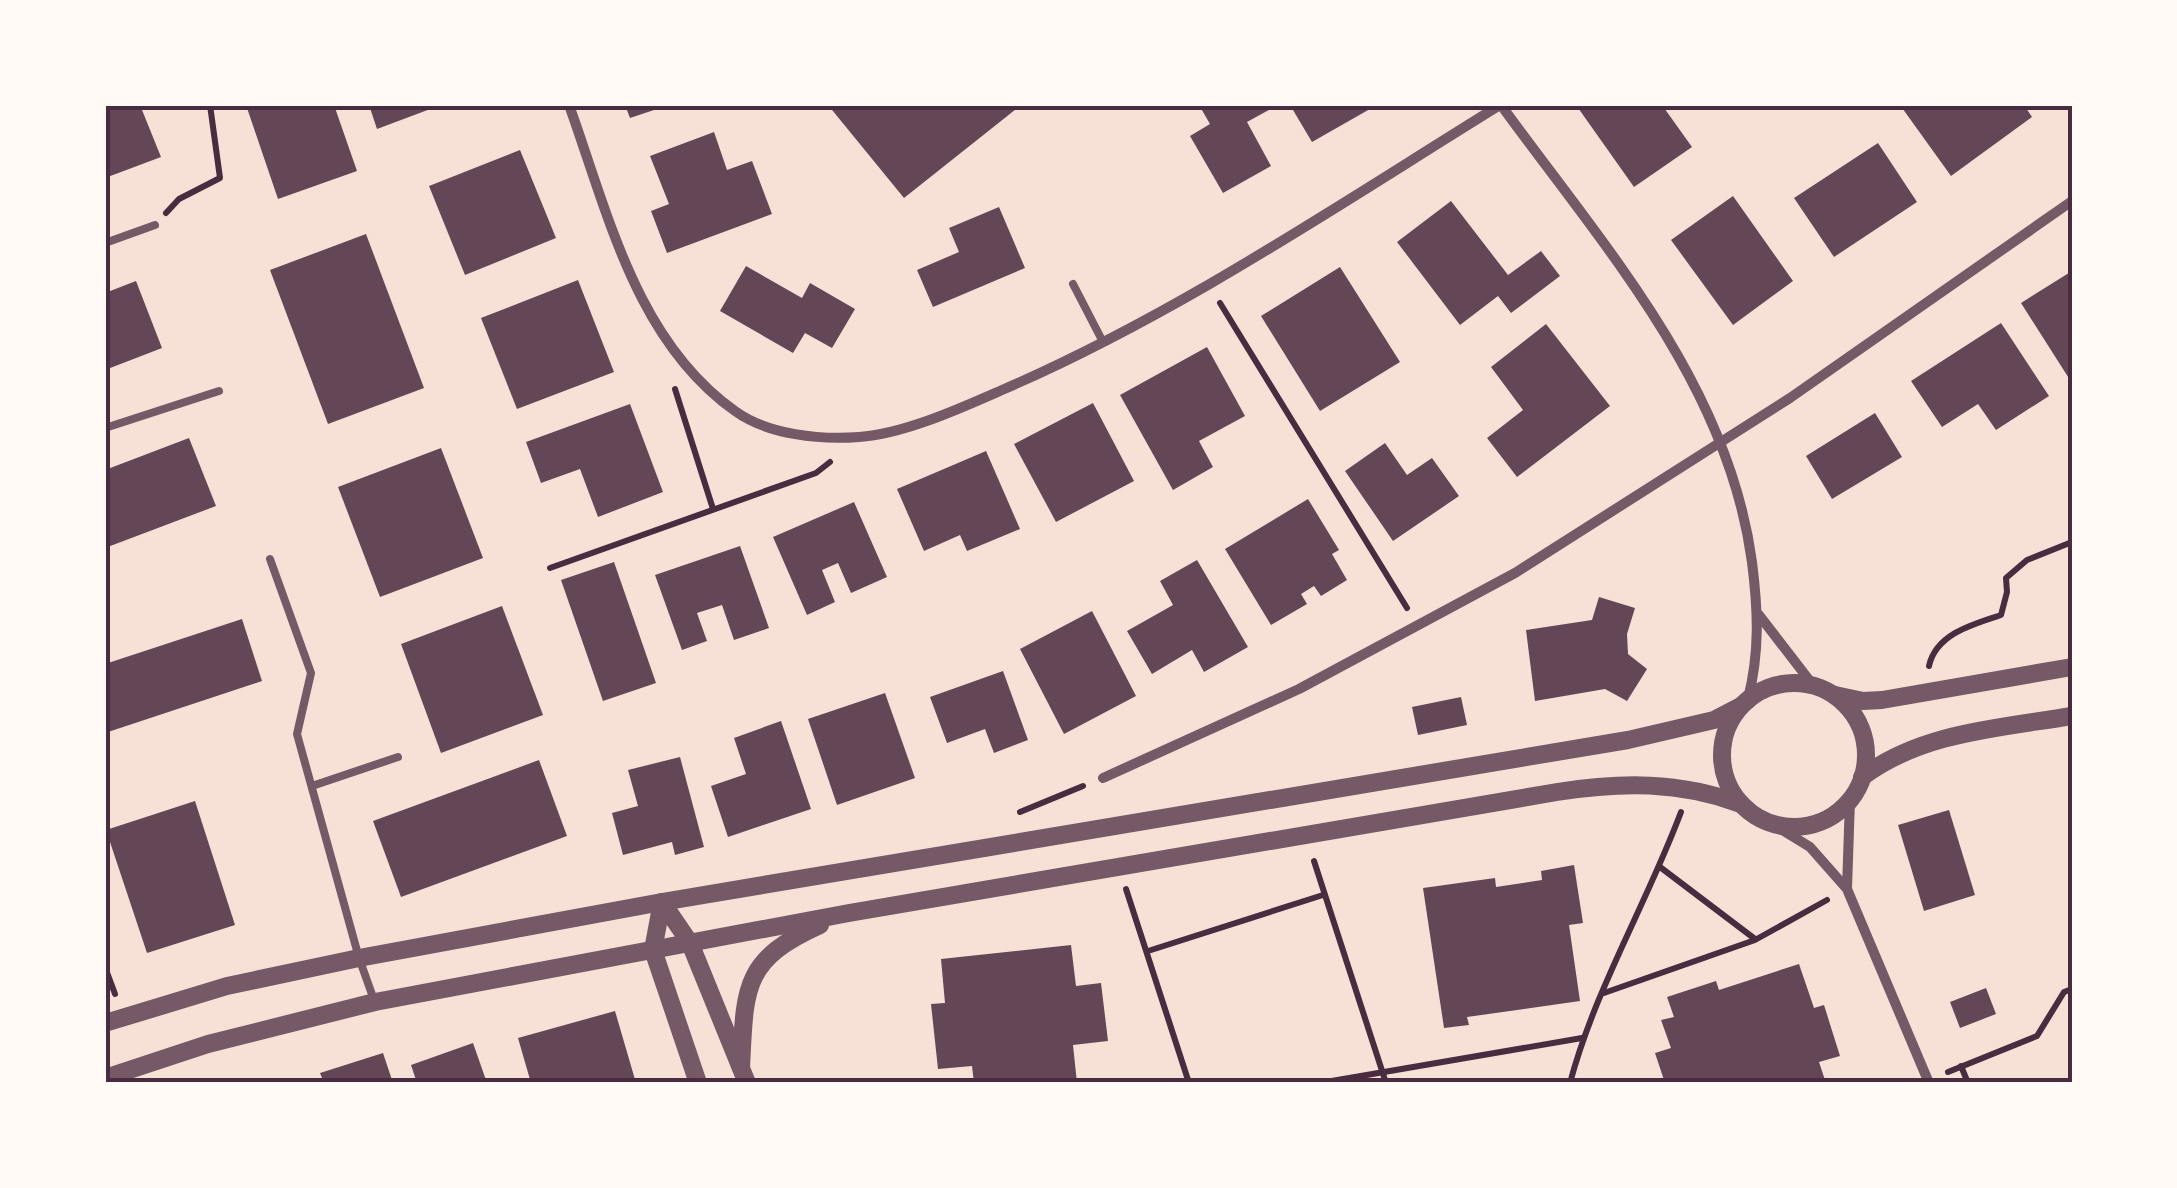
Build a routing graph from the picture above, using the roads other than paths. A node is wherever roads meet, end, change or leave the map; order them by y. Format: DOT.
graph roads {
  1 [pos="569,105"];
  2 [pos="1501,105"];
  3 [pos="2072,201"];
  4 [pos="155,225"];
  5 [pos="105,243"];
  6 [pos="1073,284"];
  7 [pos="1103,342"];
  8 [pos="219,392"];
  9 [pos="105,428"];
  10 [pos="1722,440"];
  11 [pos="270,559"];
  12 [pos="1759,615"];
  13 [pos="2072,667"];
  14 [pos="1812,685"];
  15 [pos="1835,695"];
  16 [pos="1743,703"];
  17 [pos="2072,716"];
  18 [pos="398,757"];
  19 [pos="1862,777"];
  20 [pos="1102,778"];
  21 [pos="312,786"];
  22 [pos="1850,800"];
  23 [pos="1741,804"];
  24 [pos="1771,823"];
  25 [pos="1846,889"];
  26 [pos="662,902"];
  27 [pos="848,913"];
  28 [pos="690,943"];
  29 [pos="654,950"];
  30 [pos="359,958"];
  31 [pos="375,1002"];
  32 [pos="105,1023"];
  33 [pos="744,1075"];
  34 [pos="105,1078"];
  35 [pos="1929,1082"];
  36 [pos="698,1083"];
  1 -- 7 [label="street"];
  2 -- 7 [label="street"];
  2 -- 10 [label="street"];
  3 -- 10 [label="street"];
  4 -- 5 [label="lane"];
  6 -- 7 [label="lane"];
  8 -- 9 [label="lane"];
  10 -- 12 [label="street"];
  10 -- 20 [label="street"];
  11 -- 21 [label="lane"];
  12 -- 14 [label="street"];
  12 -- 16 [label="street"];
  13 -- 15 [label="street"];
  14 -- 15 [label="street"];
  14 -- 16 [label="street"];
  15 -- 19 [label="street"];
  16 -- 23 [label="street"];
  16 -- 26 [label="street"];
  17 -- 19 [label="street"];
  18 -- 21 [label="lane"];
  19 -- 22 [label="street"];
  21 -- 30 [label="lane"];
  22 -- 24 [label="street"];
  22 -- 25 [label="street"];
  23 -- 24 [label="street"];
  23 -- 27 [label="street"];
  24 -- 25 [label="street"];
  25 -- 35 [label="street"];
  26 -- 28 [label="street"];
  26 -- 29 [label="street"];
  26 -- 30 [label="street"];
  27 -- 28 [label="street"];
  27 -- 33 [label="street"];
  28 -- 29 [label="street"];
  28 -- 33 [label="street"];
  29 -- 31 [label="street"];
  29 -- 36 [label="street"];
  30 -- 31 [label="lane"];
  30 -- 32 [label="street"];
  31 -- 34 [label="street"];
}
